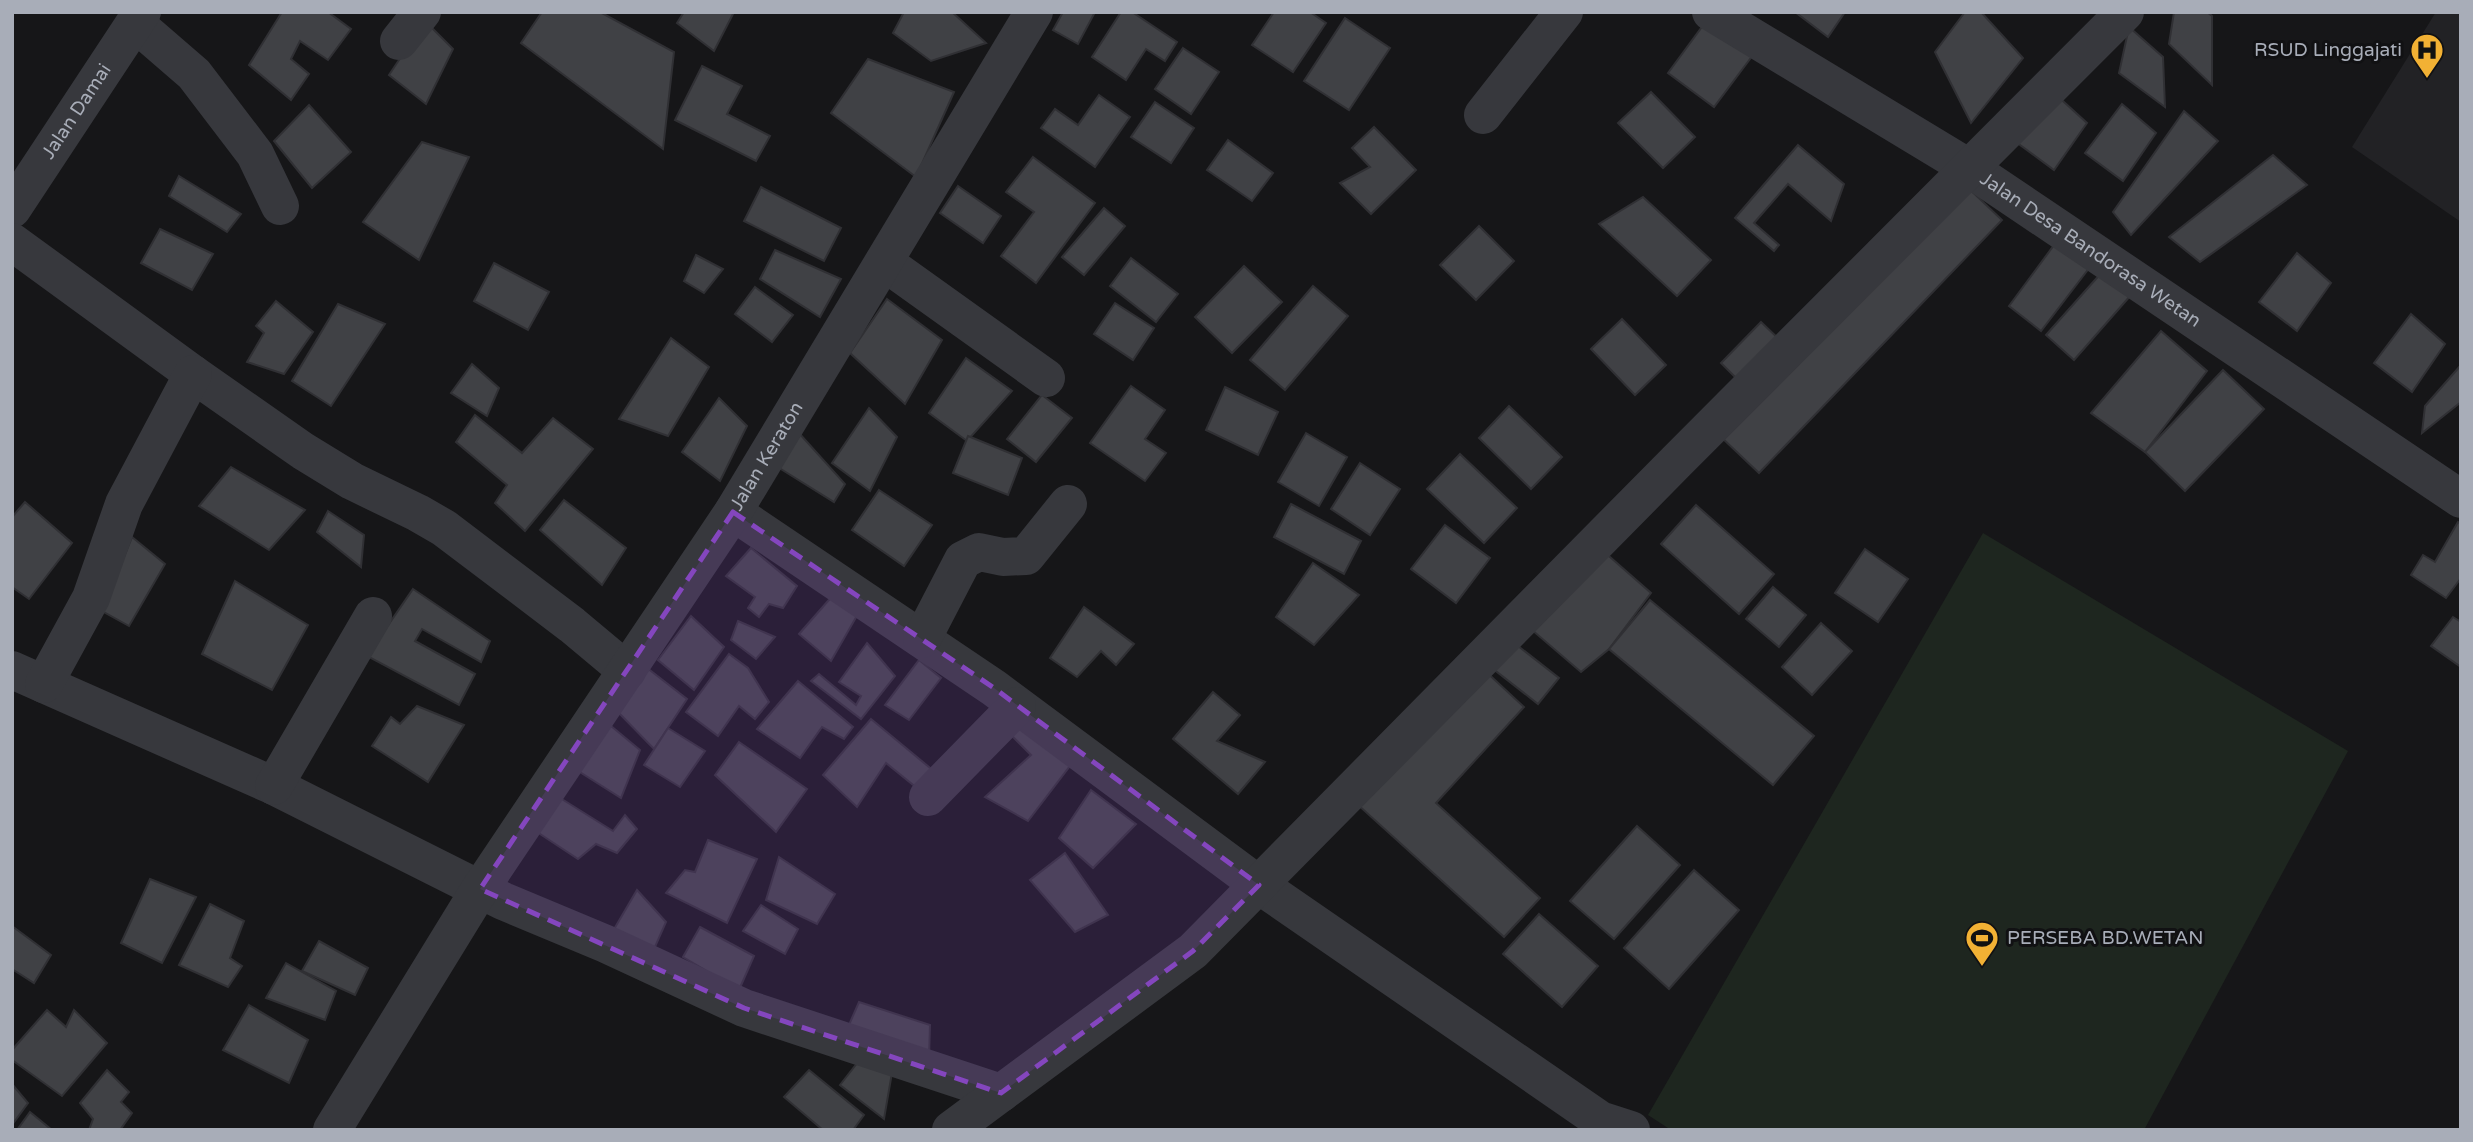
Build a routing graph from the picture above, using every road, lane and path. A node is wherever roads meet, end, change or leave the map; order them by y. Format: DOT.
graph roads {
  1 [pos="1034,12"];
  2 [pos="1563,12"];
  3 [pos="1711,12"];
  4 [pos="2125,12"];
  5 [pos="138,18"];
  6 [pos="1483,116"];
  7 [pos="1969,168"];
  8 [pos="280,206"];
  9 [pos="12,209"];
  10 [pos="12,242"];
  11 [pos="884,262"];
  12 [pos="193,374"];
  13 [pos="1046,378"];
  14 [pos="2461,499"];
  15 [pos="1068,504"];
  16 [pos="733,512"];
  17 [pos="373,616"];
  18 [pos="922,639"];
  19 [pos="628,671"];
  20 [pos="28,677"];
  21 [pos="1017,706"];
  22 [pos="274,786"];
  23 [pos="928,797"];
  24 [pos="1259,885"];
  25 [pos="480,889"];
  26 [pos="1001,1093"];
  27 [pos="332,1130"];
  28 [pos="951,1130"];
  29 [pos="1631,1130"];
  1 -- 11 [label="street, Jalan Keraton"];
  2 -- 6 [label="street"];
  3 -- 7 [label="street, Jalan Desa Bandorasa Wetan"];
  4 -- 7 [label="street"];
  5 -- 8 [label="street"];
  5 -- 9 [label="street, Jalan Damai"];
  7 -- 14 [label="street, Jalan Desa Bandorasa Wetan"];
  7 -- 24 [label="street"];
  10 -- 12 [label="street"];
  11 -- 13 [label="street"];
  11 -- 16 [label="street, Jalan Keraton"];
  12 -- 19 [label="street"];
  12 -- 20 [label="street"];
  15 -- 18 [label="street"];
  16 -- 18 [label="street"];
  16 -- 19 [label="street, Jalan Keraton"];
  17 -- 22 [label="street"];
  18 -- 21 [label="street"];
  19 -- 25 [label="street, Jalan Keraton"];
  20 -- 22 [label="street"];
  21 -- 23 [label="street"];
  21 -- 24 [label="street"];
  22 -- 25 [label="street"];
  24 -- 26 [label="street"];
  24 -- 29 [label="street"];
  25 -- 26 [label="street"];
  25 -- 27 [label="street, Jalan Keraton"];
  26 -- 28 [label="street"];
}
